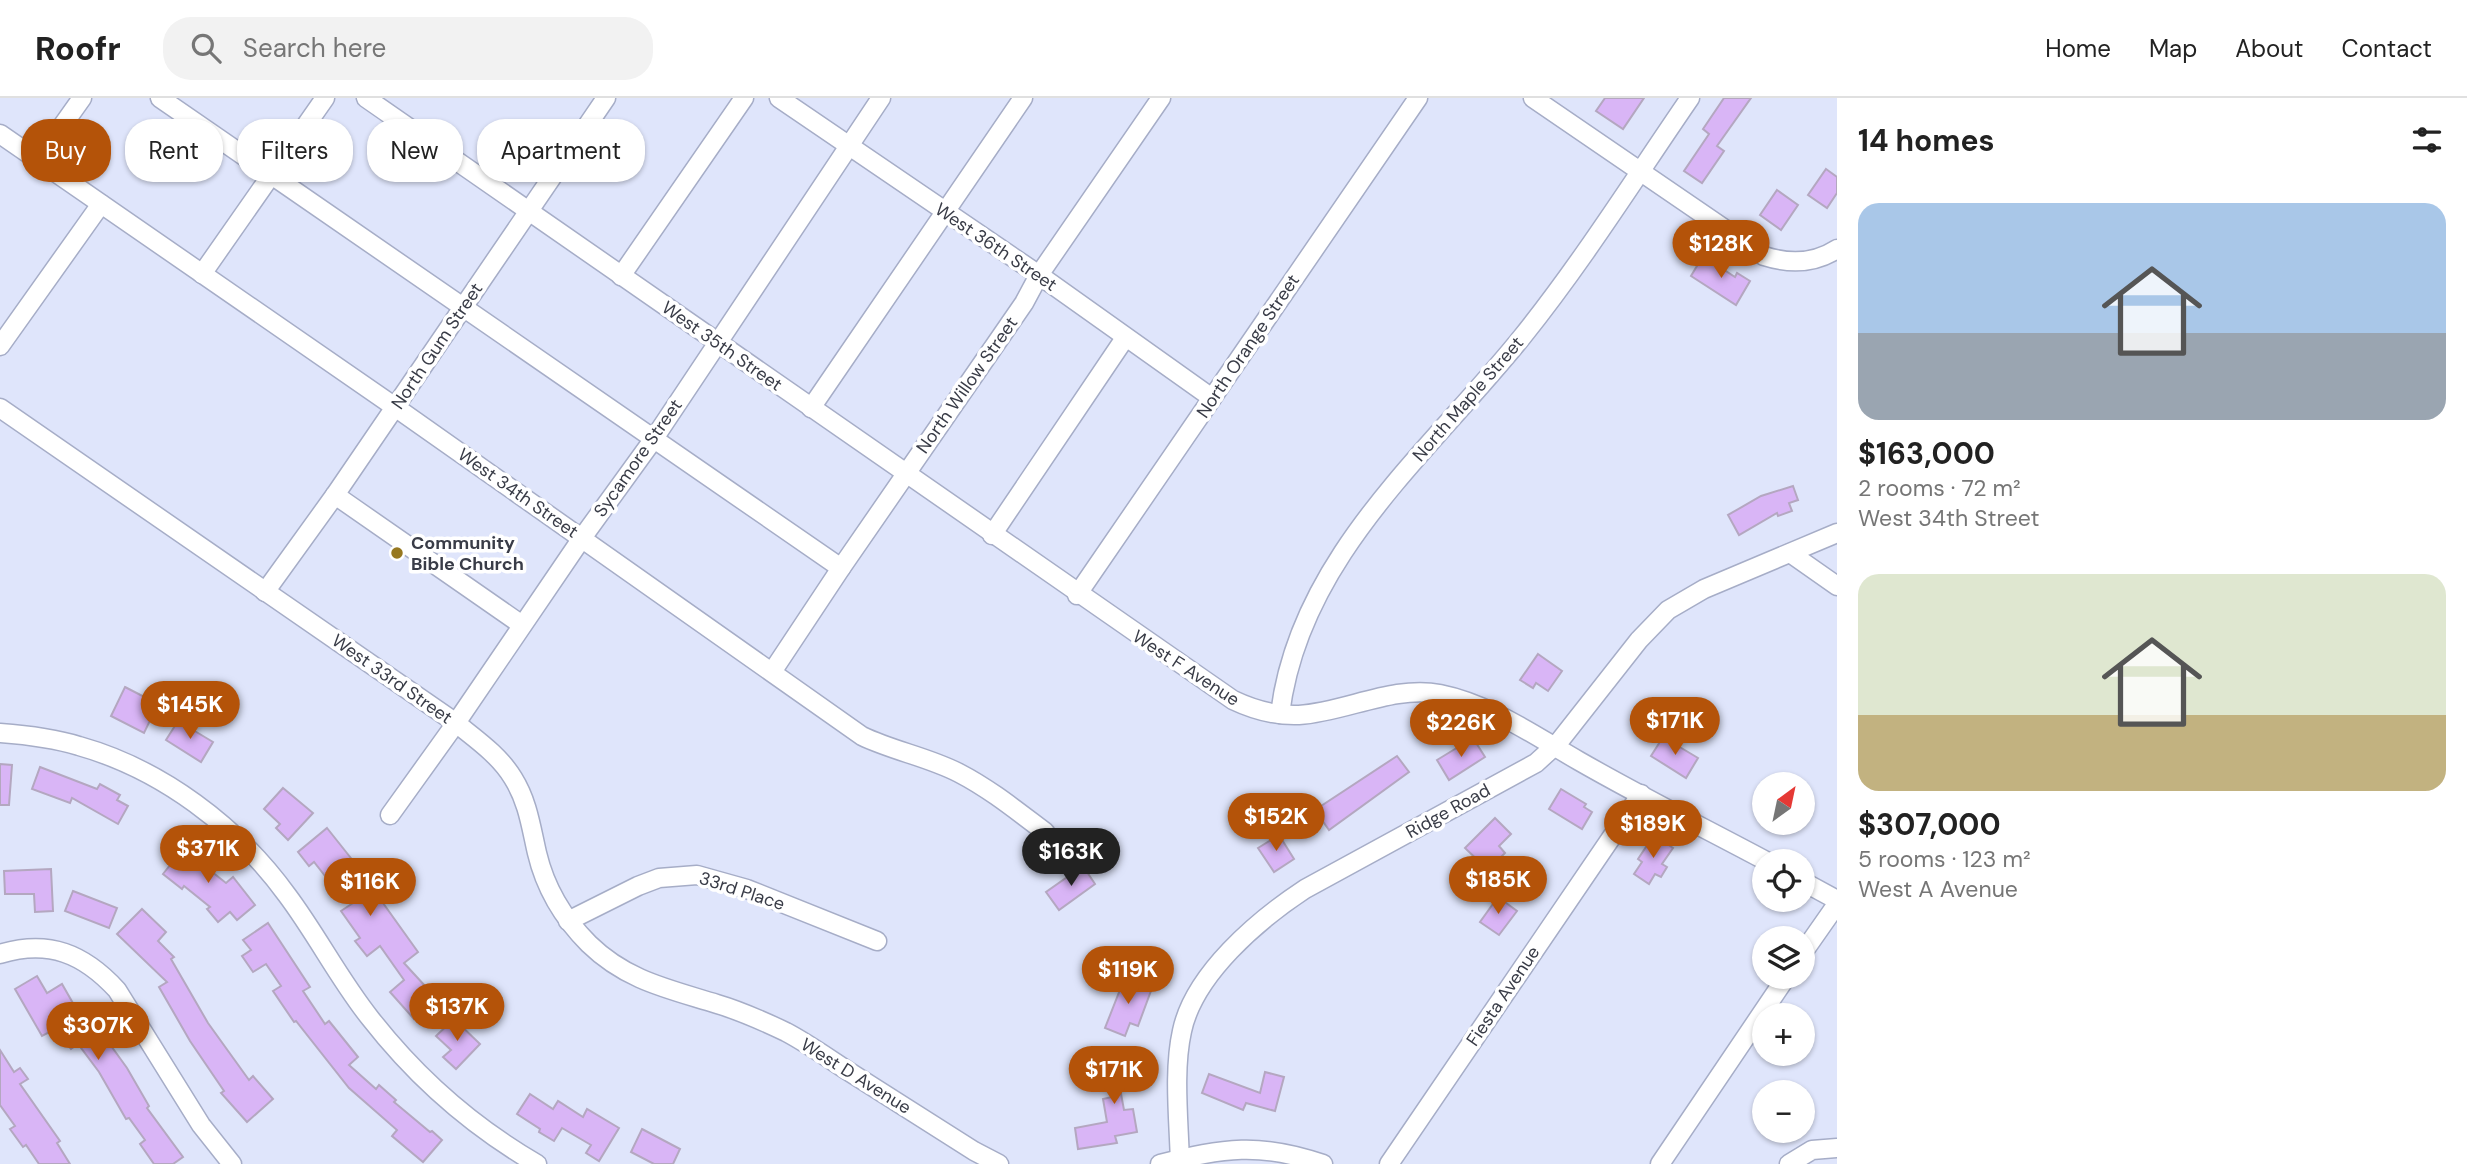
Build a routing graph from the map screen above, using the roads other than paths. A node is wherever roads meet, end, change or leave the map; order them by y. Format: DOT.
graph roads {
  1 [pos="82,98"];
  2 [pos="160,98"];
  3 [pos="325,98"];
  4 [pos="366,98"];
  5 [pos="606,98"];
  6 [pos="744,98"];
  7 [pos="779,98"];
  8 [pos="881,98"];
  9 [pos="1023,98"];
  10 [pos="1161,98"];
  11 [pos="1418,98"];
  12 [pos="1533,98"];
  13 [pos="1690,98"];
  14 [pos="67,119"];
  15 [pos="311,119"];
  16 [pos="0,134"];
  17 [pos="849,145"];
  18 [pos="21,148"];
  19 [pos="237,151"];
  20 [pos="1639,172"];
  21 [pos="70,182"];
  22 [pos="267,182"];
  23 [pos="282,182"];
  24 [pos="101,204"];
  25 [pos="529,212"];
  26 [pos="944,212"];
  27 [pos="1837,248"];
  28 [pos="202,274"];
  29 [pos="1039,275"];
  30 [pos="621,276"];
  31 [pos="463,306"];
  32 [pos="1125,338"];
  33 [pos="718,344"];
  34 [pos="0,346"];
  35 [pos="1212,398"];
  36 [pos="395,407"];
  37 [pos="0,408"];
  38 [pos="810,408"];
  39 [pos="653,440"];
  40 [pos="905,474"];
  41 [pos="335,495"];
  42 [pos="1837,533"];
  43 [pos="992,535"];
  44 [pos="582,538"];
  45 [pos="1790,553"];
  46 [pos="841,568"];
  47 [pos="1837,586"];
  48 [pos="265,592"];
  49 [pos="1077,595"];
  50 [pos="522,625"];
  51 [pos="772,673"];
  52 [pos="1280,714"];
  53 [pos="456,723"];
  54 [pos="0,733"];
  55 [pos="1554,746"];
  56 [pos="1641,794"];
  57 [pos="390,815"];
  58 [pos="1045,832"];
  59 [pos="1752,853"];
  60 [pos="1815,889"];
  61 [pos="1837,902"];
  62 [pos="568,921"];
  63 [pos="1815,935"];
  64 [pos="877,941"];
  65 [pos="0,954"];
  66 [pos="1778,989"];
  67 [pos="708,1001"];
  68 [pos="1837,1148"];
  69 [pos="1180,1161"];
  70 [pos="232,1164"];
  71 [pos="537,1164"];
  72 [pos="999,1164"];
  73 [pos="1160,1164"];
  74 [pos="1323,1164"];
  75 [pos="1390,1164"];
  76 [pos="1660,1164"];
  77 [pos="1789,1164"];
  1 -- 14 [label="street"];
  2 -- 19 [label="street"];
  3 -- 15 [label="street"];
  4 -- 25 [label="street, West 35th Street"];
  5 -- 25 [label="street, North Gum Street"];
  6 -- 30 [label="street"];
  7 -- 17 [label="street, West 36th Street"];
  8 -- 17 [label="street, Sycamore Street"];
  9 -- 26 [label="street"];
  10 -- 29 [label="street, North Willow Street"];
  11 -- 35 [label="street, North Orange Street"];
  12 -- 20 [label="street"];
  13 -- 20 [label="street, North Maple Street"];
  16 -- 18 [label="street, West 34th Street"];
  17 -- 26 [label="street, West 36th Street"];
  17 -- 33 [label="street, Sycamore Street"];
  20 -- 27 [label="street"];
  20 -- 52 [label="street, North Maple Street"];
  21 -- 24 [label="street, West 34th Street"];
  22 -- 28 [label="street"];
  23 -- 31 [label="street"];
  24 -- 28 [label="street, West 34th Street"];
  24 -- 34 [label="street"];
  25 -- 30 [label="street, West 35th Street"];
  25 -- 31 [label="street, North Gum Street"];
  26 -- 29 [label="street, West 36th Street"];
  26 -- 38 [label="street"];
  28 -- 36 [label="street, West 34th Street"];
  29 -- 32 [label="street, West 36th Street"];
  29 -- 40 [label="street, North Willow Street"];
  30 -- 33 [label="street, West 35th Street"];
  31 -- 36 [label="street, North Gum Street"];
  31 -- 39 [label="street"];
  32 -- 35 [label="street, West 36th Street"];
  32 -- 43 [label="street"];
  33 -- 38 [label="street, West 35th Street"];
  33 -- 39 [label="street, Sycamore Street"];
  35 -- 49 [label="street, North Orange Street"];
  36 -- 41 [label="street, North Gum Street"];
  36 -- 44 [label="street, West 34th Street"];
  37 -- 48 [label="street, West 33rd Street"];
  38 -- 40 [label="street, West 35th Street"];
  39 -- 44 [label="street, Sycamore Street"];
  39 -- 46 [label="street"];
  40 -- 43 [label="street, West 35th Street"];
  40 -- 46 [label="street, North Willow Street"];
  41 -- 48 [label="street, North Gum Street"];
  41 -- 50 [label="street"];
  42 -- 45 [label="street, Ridge Road"];
  43 -- 49 [label="street, West 35th Street"];
  44 -- 50 [label="street, Sycamore Street"];
  44 -- 51 [label="street, West 34th Street"];
  45 -- 47 [label="street"];
  45 -- 55 [label="street, Ridge Road"];
  46 -- 51 [label="street, North Willow Street"];
  48 -- 53 [label="street, West 33rd Street"];
  49 -- 52 [label="street, West F Avenue"];
  50 -- 53 [label="street, Sycamore Street"];
  51 -- 58 [label="street, West 34th Street"];
  52 -- 55 [label="street, West F Avenue"];
  53 -- 57 [label="street, Sycamore Street"];
  53 -- 62 [label="street, West 33rd Street"];
  54 -- 71 [label="street"];
  55 -- 56 [label="street, West F Avenue"];
  55 -- 69 [label="street, Ridge Road"];
  56 -- 59 [label="street, West F Avenue"];
  56 -- 75 [label="street, Fiesta Avenue"];
  60 -- 61 [label="street"];
  61 -- 63 [label="street"];
  62 -- 64 [label="street, 33rd Place"];
  62 -- 67 [label="street, West 33rd Street"];
  65 -- 70 [label="street"];
  66 -- 76 [label="street"];
  67 -- 72 [label="street, West D Avenue"];
  68 -- 77 [label="street"];
  69 -- 73 [label="street"];
  69 -- 74 [label="street"];
}
